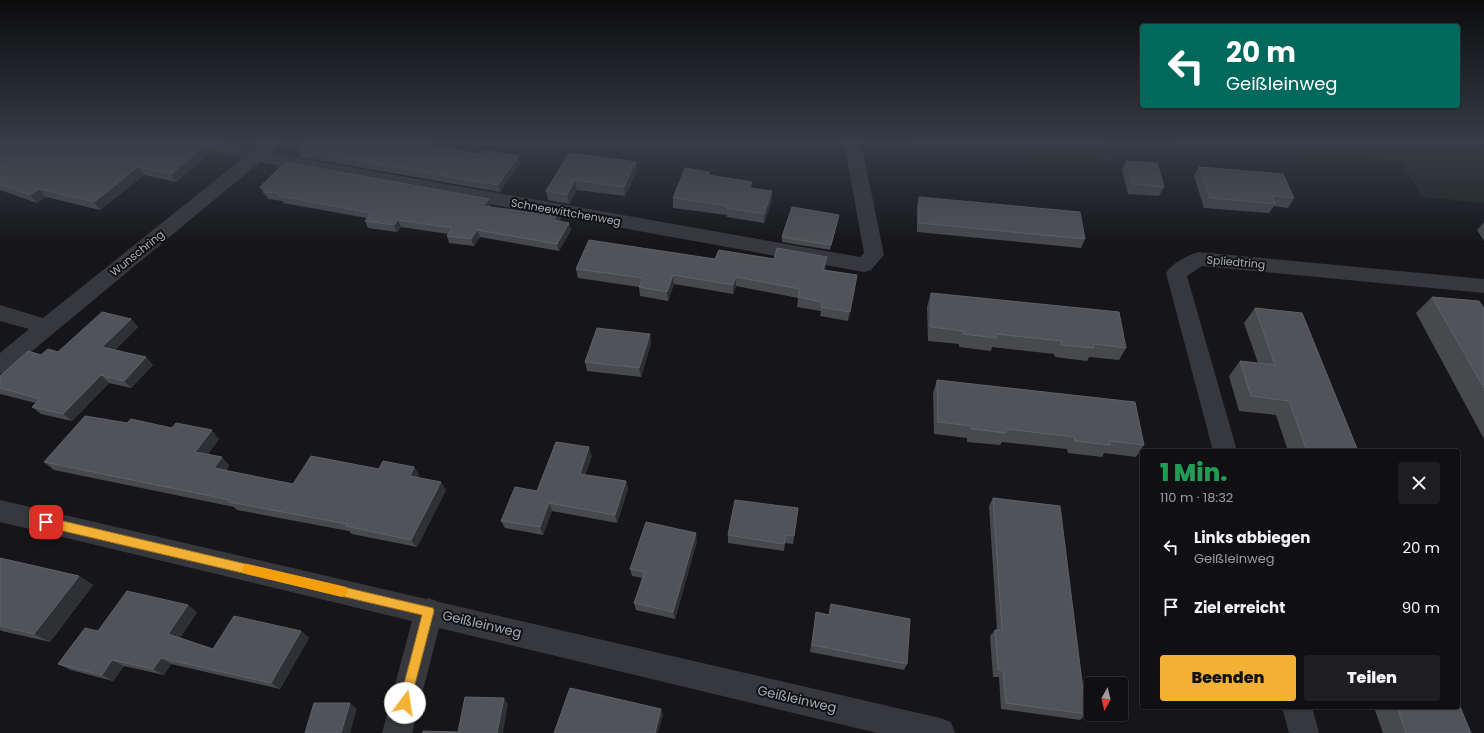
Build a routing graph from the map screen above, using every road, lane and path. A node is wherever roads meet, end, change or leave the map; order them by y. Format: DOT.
graph roads {
  1 [pos="231,176"];
  2 [pos="369,176"];
  3 [pos="859,176"];
  4 [pos="1484,286"];
  5 [pos="0,313"];
  6 [pos="47,327"];
  7 [pos="0,365"];
  8 [pos="1224,449"];
  9 [pos="0,511"];
  10 [pos="429,611"];
  11 [pos="1298,709"];
  12 [pos="397,733"];
  13 [pos="940,733"];
  14 [pos="1304,733"];
  1 -- 6 [label="street, Wunschring"];
  2 -- 3 [label="street, Schneewittchenweg"];
  4 -- 8 [label="street, Spliedtring"];
  5 -- 6 [label="street"];
  6 -- 7 [label="street, Wunschring"];
  9 -- 10 [label="street, Geißleinweg"];
  10 -- 12 [label="street"];
  10 -- 13 [label="street, Geißleinweg"];
  11 -- 14 [label="street"];
}
